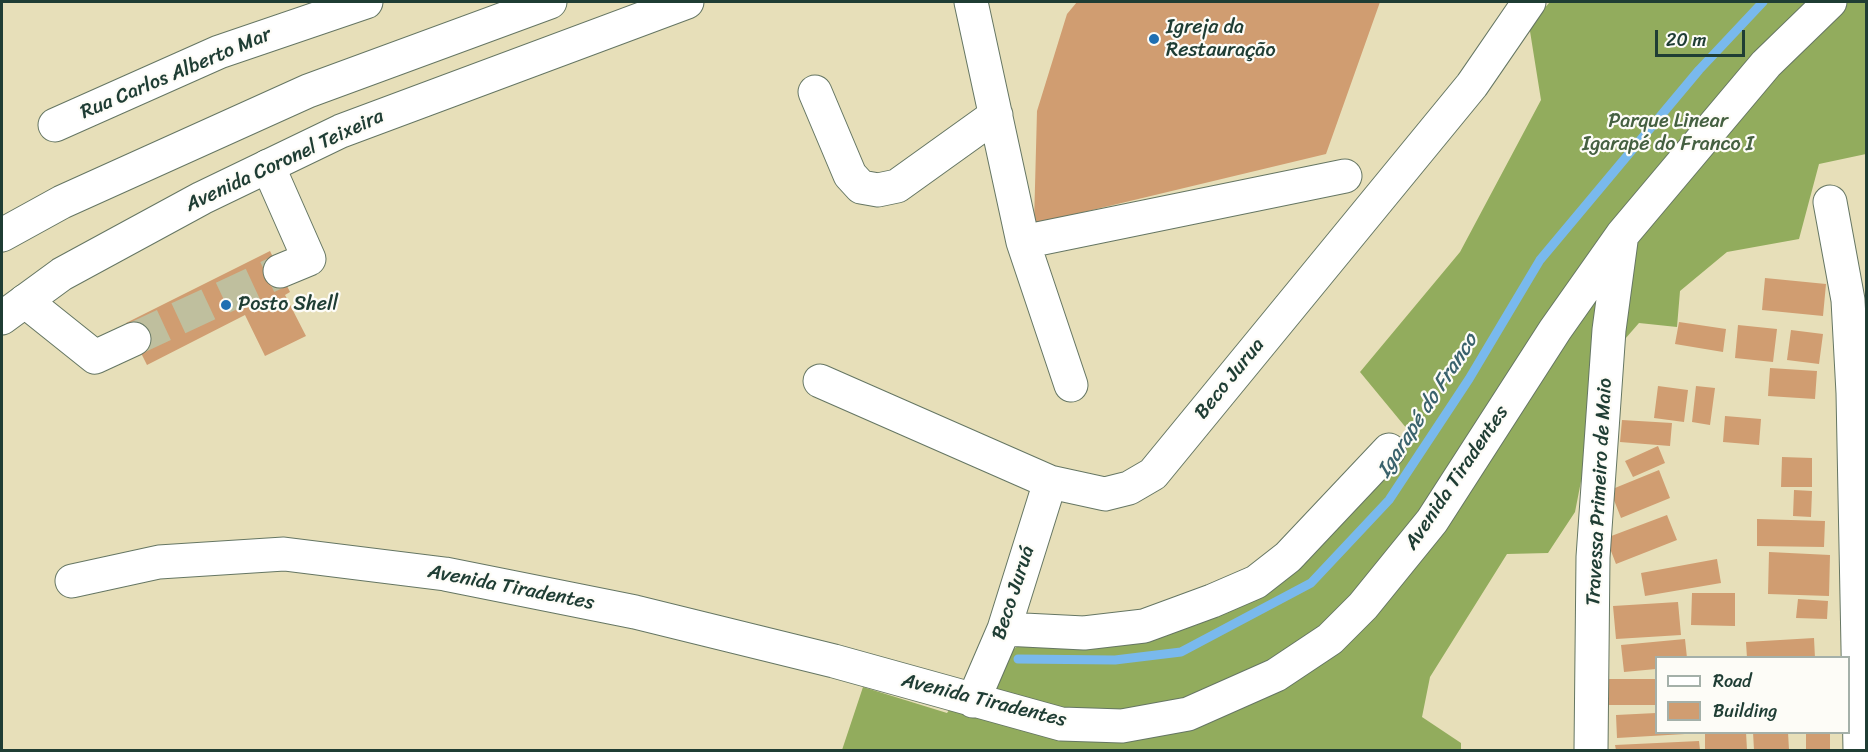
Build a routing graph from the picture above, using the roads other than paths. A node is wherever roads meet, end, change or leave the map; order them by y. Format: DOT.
graph roads {
  1 [pos="366,2"];
  2 [pos="550,2"];
  3 [pos="687,2"];
  4 [pos="971,2"];
  5 [pos="1529,2"];
  6 [pos="1830,2"];
  7 [pos="815,92"];
  8 [pos="996,115"];
  9 [pos="55,126"];
  10 [pos="268,166"];
  11 [pos="1345,176"];
  12 [pos="1830,202"];
  13 [pos="1622,234"];
  14 [pos="2,236"];
  15 [pos="1023,242"];
  16 [pos="280,271"];
  17 [pos="13,310"];
  18 [pos="134,339"];
  19 [pos="820,381"];
  20 [pos="1071,385"];
  21 [pos="1389,450"];
  22 [pos="1050,482"];
  23 [pos="72,581"];
  24 [pos="1004,629"];
  25 [pos="973,701"];
  26 [pos="1591,750"];
  27 [pos="1860,750"];
  1 -- 9 [label="main road, Rua Carlos Alberto Mar"];
  2 -- 14 [label="main road"];
  3 -- 10 [label="main road, Avenida Coronel Teixeira"];
  4 -- 8 [label="main road"];
  5 -- 22 [label="main road, Beco Jurua"];
  6 -- 13 [label="main road, Avenida Tiradentes"];
  7 -- 8 [label="main road"];
  8 -- 15 [label="main road"];
  10 -- 16 [label="main road"];
  10 -- 17 [label="main road, Avenida Coronel Teixeira"];
  11 -- 15 [label="main road"];
  12 -- 27 [label="main road"];
  13 -- 25 [label="main road, Avenida Tiradentes"];
  13 -- 26 [label="main road, Travessa Primeiro de Maio"];
  15 -- 20 [label="main road"];
  17 -- 18 [label="main road"];
  19 -- 22 [label="main road, Beco Jurua"];
  21 -- 24 [label="main road"];
  22 -- 24 [label="main road, Beco Juruá"];
  23 -- 25 [label="main road, Avenida Tiradentes"];
  24 -- 25 [label="main road, Beco Juruá"];
}
